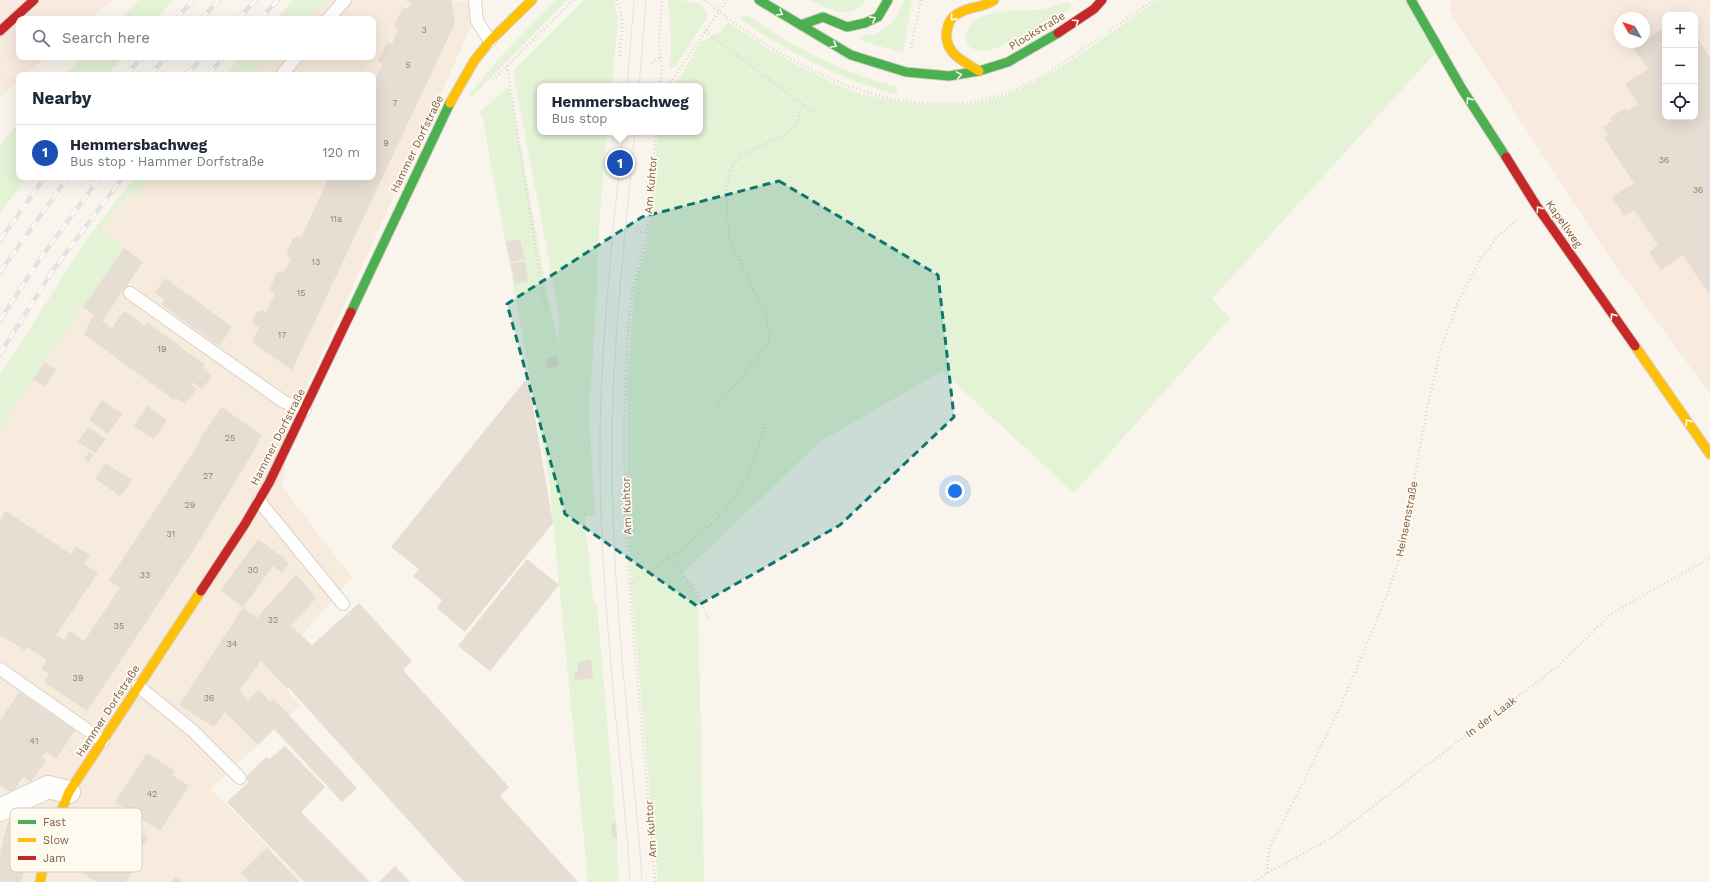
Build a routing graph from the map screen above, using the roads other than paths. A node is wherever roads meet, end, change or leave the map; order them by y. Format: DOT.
graph roads {
  1 [pos="34,0"];
  2 [pos="345,0"];
  3 [pos="475,0"];
  4 [pos="532,0"];
  5 [pos="759,0"];
  6 [pos="888,0"];
  7 [pos="994,0"];
  8 [pos="1102,0"];
  9 [pos="1411,0"];
  10 [pos="16,16"];
  11 [pos="16,16"];
  12 [pos="331,16"];
  13 [pos="801,26"];
  14 [pos="0,31"];
  15 [pos="490,41"];
  16 [pos="294,60"];
  17 [pos="979,71"];
  18 [pos="284,72"];
  19 [pos="130,293"];
  20 [pos="305,410"];
  21 [pos="1710,454"];
  22 [pos="259,501"];
  23 [pos="343,604"];
  24 [pos="0,669"];
  25 [pos="138,686"];
  26 [pos="103,741"];
  27 [pos="240,778"];
  28 [pos="69,792"];
  29 [pos="63,808"];
  30 [pos="0,810"];
  31 [pos="42,872"];
  32 [pos="40,882"];
  1 -- 10 [label="street"];
  2 -- 12 [label="lane"];
  3 -- 15 [label="lane"];
  4 -- 15 [label="street, Hammer Dorfstraße"];
  5 -- 13 [label="street, Plockstraße, one-way"];
  13 -- 6 [label="street, one-way"];
  7 -- 17 [label="street, one-way"];
  17 -- 8 [label="street, Plockstraße, one-way"];
  21 -- 9 [label="street, Kapellweg, one-way"];
  11 -- 14 [label="street"];
  13 -- 17 [label="street, Plockstraße, one-way"];
  15 -- 20 [label="street, Hammer Dorfstraße"];
  16 -- 18 [label="lane"];
  19 -- 20 [label="lane"];
  20 -- 22 [label="street, Hammer Dorfstraße"];
  22 -- 23 [label="lane"];
  22 -- 25 [label="street, Hammer Dorfstraße"];
  24 -- 26 [label="lane"];
  25 -- 26 [label="street, Hammer Dorfstraße"];
  25 -- 27 [label="lane"];
  26 -- 28 [label="street, Hammer Dorfstraße"];
  28 -- 29 [label="street, Hammer Dorfstraße"];
  28 -- 30 [label="street"];
  31 -- 32 [label="street, Hammer Dorfstraße"];
}
